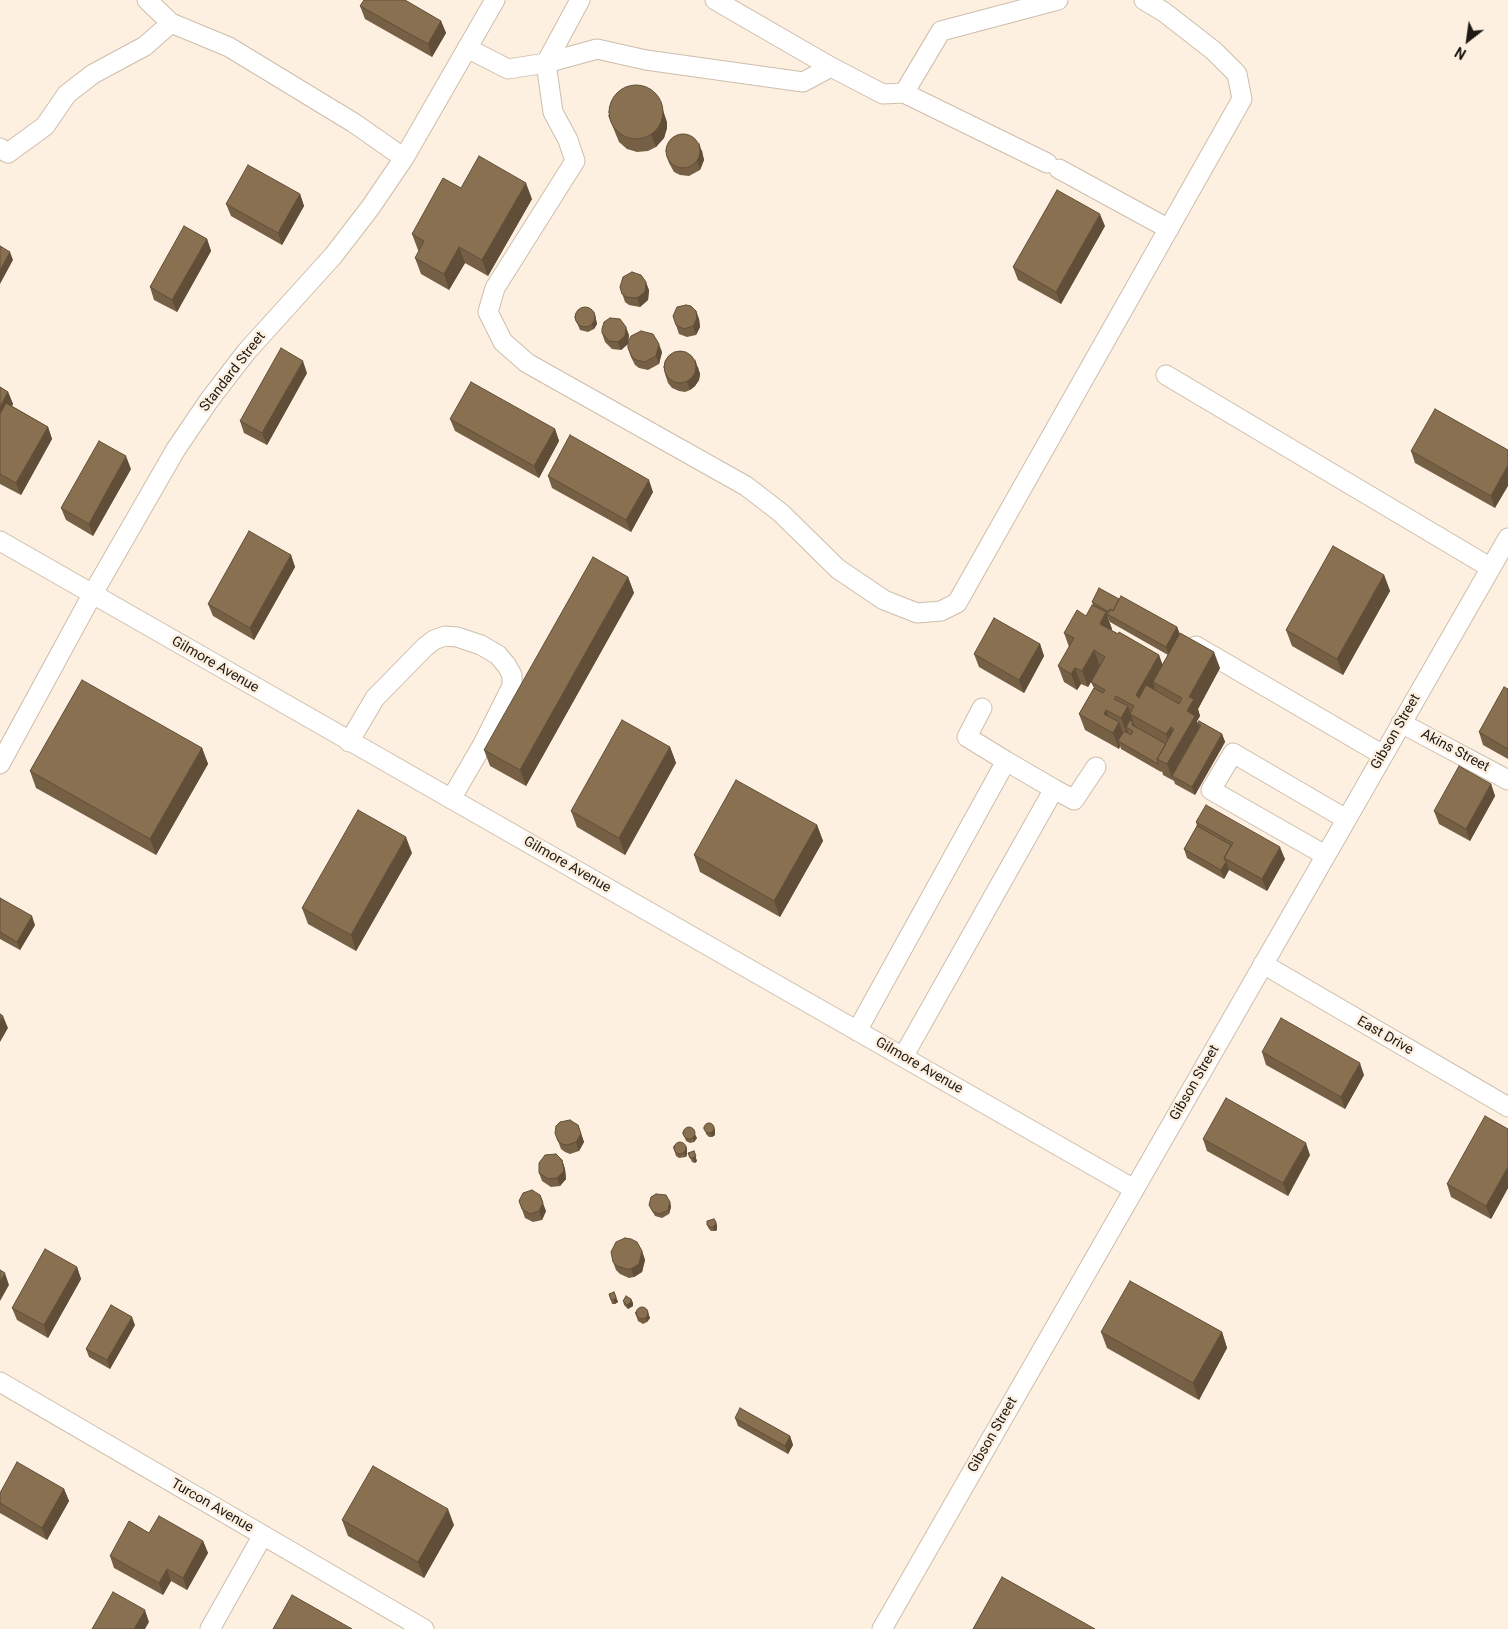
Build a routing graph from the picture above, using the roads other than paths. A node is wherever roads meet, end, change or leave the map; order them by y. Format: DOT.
graph roads {
  1 [pos="147,0"];
  2 [pos="495,0"];
  3 [pos="580,0"];
  4 [pos="715,0"];
  5 [pos="1058,0"];
  6 [pos="1144,0"];
  7 [pos="170,22"];
  8 [pos="467,48"];
  9 [pos="546,63"];
  10 [pos="831,67"];
  11 [pos="904,94"];
  12 [pos="0,148"];
  13 [pos="404,158"];
  14 [pos="1169,229"];
  15 [pos="1166,375"];
  16 [pos="1508,538"];
  17 [pos="0,541"];
  18 [pos="1491,568"];
  19 [pos="92,595"];
  20 [pos="1196,646"];
  21 [pos="982,708"];
  22 [pos="1401,722"];
  23 [pos="349,742"];
  24 [pos="1383,755"];
  25 [pos="1006,761"];
  26 [pos="0,764"];
  27 [pos="1096,767"];
  28 [pos="1508,780"];
  29 [pos="1054,789"];
  30 [pos="450,799"];
  31 [pos="1346,819"];
  32 [pos="1325,855"];
  33 [pos="1263,964"];
  34 [pos="857,1031"];
  35 [pos="903,1057"];
  36 [pos="1508,1107"];
  37 [pos="1134,1189"];
  38 [pos="0,1382"];
  39 [pos="263,1535"];
  40 [pos="210,1629"];
  41 [pos="424,1629"];
  42 [pos="882,1629"];
  1 -- 7 [label="street"];
  2 -- 8 [label="street, Standard Street"];
  3 -- 9 [label="street"];
  4 -- 10 [label="street"];
  5 -- 11 [label="street"];
  6 -- 14 [label="street"];
  7 -- 12 [label="street"];
  7 -- 13 [label="street"];
  8 -- 9 [label="street"];
  8 -- 13 [label="street, Standard Street"];
  9 -- 10 [label="street"];
  9 -- 14 [label="street"];
  10 -- 11 [label="street"];
  11 -- 14 [label="street"];
  13 -- 19 [label="street, Standard Street"];
  15 -- 18 [label="street"];
  16 -- 18 [label="street, Gibson Street"];
  17 -- 19 [label="street, Gilmore Avenue"];
  18 -- 22 [label="street, Gibson Street"];
  19 -- 23 [label="street, Gilmore Avenue"];
  19 -- 26 [label="street, Standard Street"];
  20 -- 24 [label="street"];
  21 -- 25 [label="street"];
  22 -- 24 [label="street, Gibson Street"];
  22 -- 28 [label="street, Akins Street"];
  23 -- 30 [label="street, Gilmore Avenue"];
  23 -- 30 [label="street"];
  24 -- 31 [label="street, Gibson Street"];
  25 -- 29 [label="street"];
  25 -- 34 [label="street"];
  27 -- 29 [label="street"];
  29 -- 35 [label="street"];
  30 -- 34 [label="street, Gilmore Avenue"];
  31 -- 32 [label="street, Gibson Street"];
  31 -- 32 [label="street"];
  32 -- 33 [label="street, Gibson Street"];
  33 -- 36 [label="street, East Drive"];
  33 -- 37 [label="street, Gibson Street"];
  34 -- 35 [label="street, Gilmore Avenue"];
  35 -- 37 [label="street, Gilmore Avenue"];
  37 -- 42 [label="street, Gibson Street"];
  38 -- 39 [label="street, Turcon Avenue"];
  39 -- 40 [label="street"];
  39 -- 41 [label="street, Turcon Avenue"];
}
